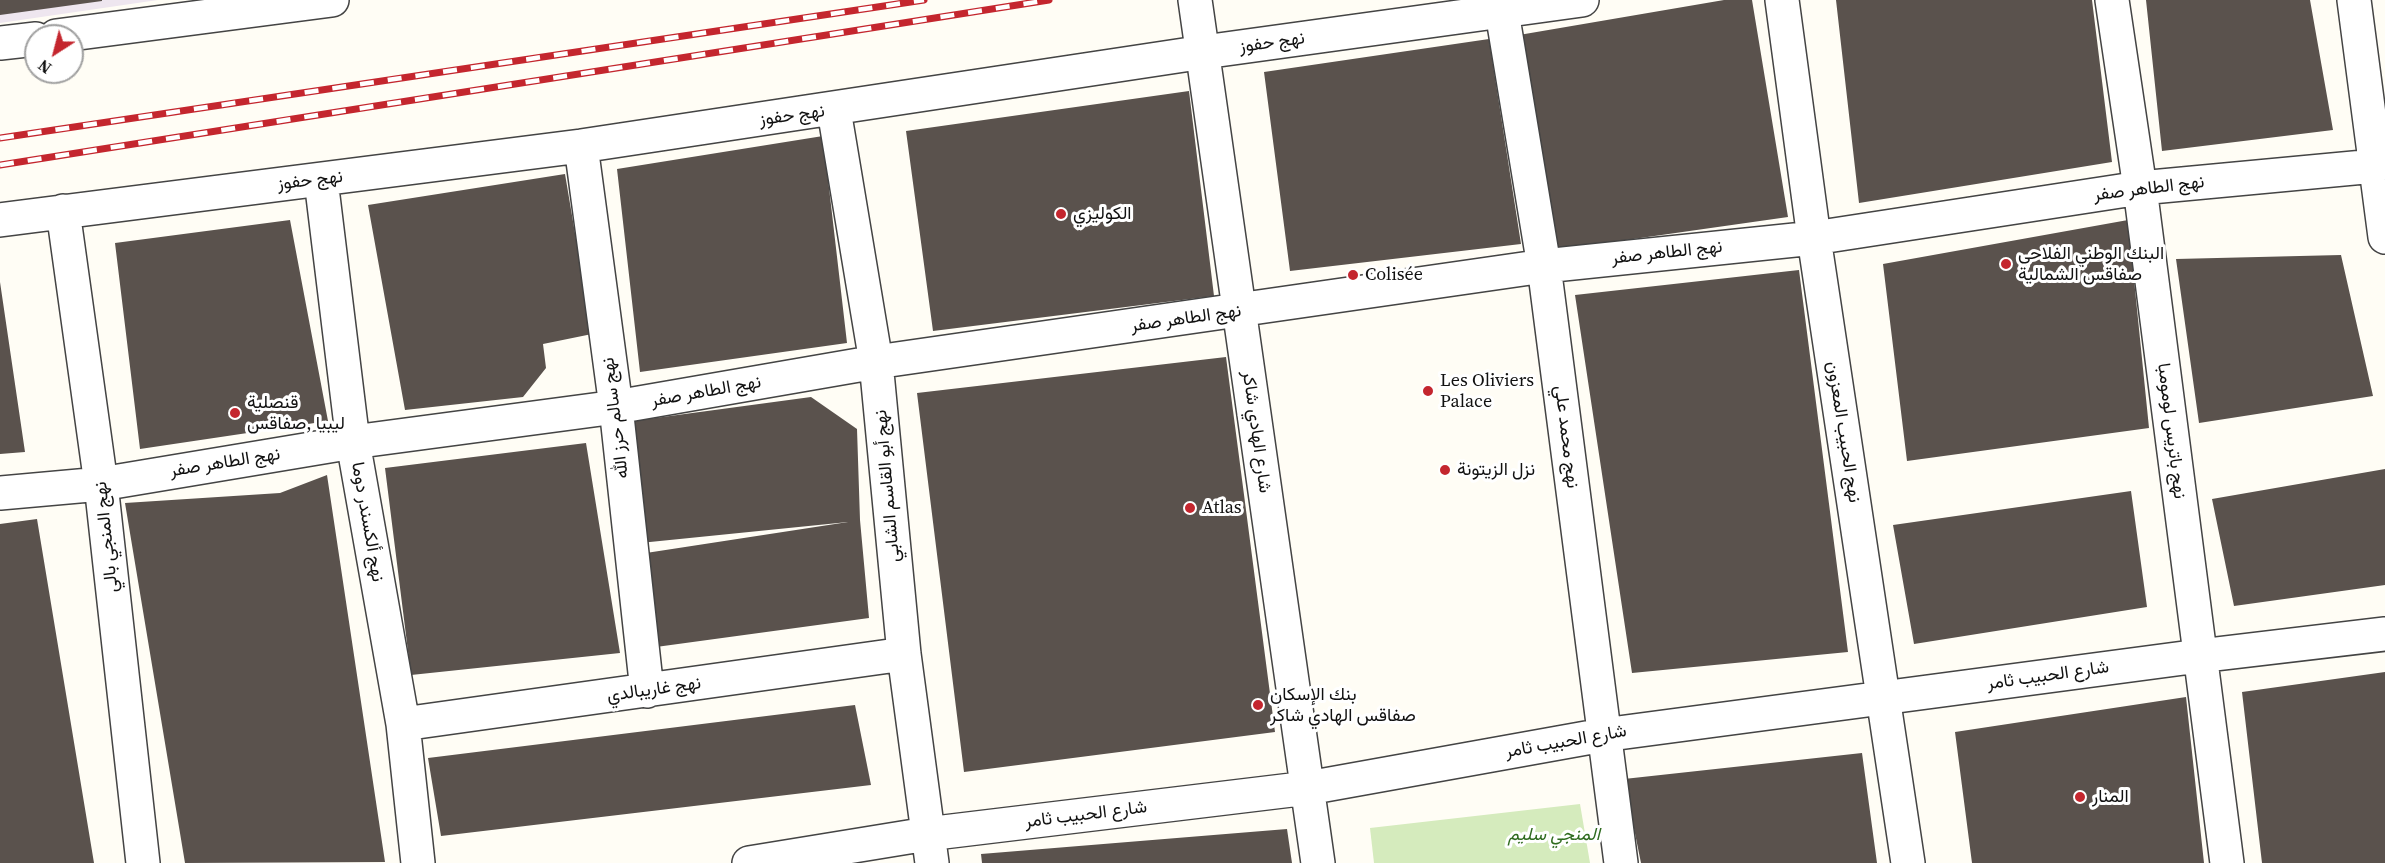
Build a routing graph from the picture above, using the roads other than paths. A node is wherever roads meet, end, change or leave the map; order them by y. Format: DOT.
graph roads {
  1 [pos="332,0"];
  2 [pos="1195,0"];
  3 [pos="1582,0"];
  4 [pos="1782,0"];
  5 [pos="2112,0"];
  6 [pos="2354,0"];
  7 [pos="1502,12"];
  8 [pos="84,32"];
  9 [pos="24,40"];
  10 [pos="0,43"];
  11 [pos="1204,52"];
  12 [pos="834,110"];
  13 [pos="581,146"];
  14 [pos="2375,166"];
  15 [pos="321,180"];
  16 [pos="2140,188"];
  17 [pos="63,212"];
  18 [pos="0,220"];
  19 [pos="2385,237"];
  20 [pos="1814,238"];
  21 [pos="1544,266"];
  22 [pos="1239,312"];
  23 [pos="876,362"];
  24 [pos="616,408"];
  25 [pos="352,442"];
  26 [pos="101,484"];
  27 [pos="0,493"];
  28 [pos="2385,634"];
  29 [pos="904,654"];
  30 [pos="2199,656"];
  31 [pos="647,691"];
  32 [pos="1884,698"];
  33 [pos="404,724"];
  34 [pos="1603,735"];
  35 [pos="1308,788"];
  36 [pos="929,848"];
  37 [pos="143,863"];
  38 [pos="418,863"];
  39 [pos="750,863"];
  40 [pos="1318,863"];
  41 [pos="1621,863"];
  42 [pos="1908,863"];
  43 [pos="2227,863"];
  1 -- 8 [label="street"];
  2 -- 11 [label="street, شارع الهادي شاكر"];
  3 -- 7 [label="street, نهج حفوز"];
  4 -- 20 [label="street, نهج الحبيب المعزون"];
  5 -- 16 [label="street, نهج باتريس لومومبا"];
  6 -- 14 [label="street"];
  7 -- 11 [label="street, نهج حفوز"];
  7 -- 21 [label="street, نهج محمد علي"];
  9 -- 10 [label="street"];
  11 -- 12 [label="street, نهج حفوز"];
  11 -- 22 [label="street, شارع الهادي شاكر"];
  12 -- 13 [label="street, نهج حفوز"];
  12 -- 23 [label="street, نهج أبو القاسم الشابي"];
  13 -- 15 [label="street, نهج حفوز"];
  13 -- 24 [label="street, نهج سالم حرز الله"];
  14 -- 16 [label="street, نهج الطاهر صفر"];
  14 -- 19 [label="street"];
  15 -- 17 [label="street, نهج حفوز"];
  15 -- 25 [label="street, نهج ألكسندر دوما"];
  16 -- 20 [label="street, نهج الطاهر صفر"];
  16 -- 30 [label="street, نهج باتريس لومومبا"];
  17 -- 18 [label="street, نهج حفوز"];
  17 -- 26 [label="street, نهج المنجي بالي"];
  20 -- 21 [label="street, نهج الطاهر صفر"];
  20 -- 32 [label="street, نهج الحبيب المعزون"];
  21 -- 22 [label="street, نهج الطاهر صفر"];
  21 -- 34 [label="street, نهج محمد علي"];
  22 -- 23 [label="street, نهج الطاهر صفر"];
  22 -- 35 [label="street, شارع الهادي شاكر"];
  23 -- 24 [label="street, نهج الطاهر صفر"];
  23 -- 29 [label="street, نهج أبو القاسم الشابي"];
  24 -- 25 [label="street, نهج الطاهر صفر"];
  24 -- 31 [label="street, نهج سالم حرز الله"];
  25 -- 26 [label="street, نهج الطاهر صفر"];
  25 -- 33 [label="street, نهج ألكسندر دوما"];
  26 -- 27 [label="street, نهج الطاهر صفر"];
  26 -- 37 [label="street, نهج المنجي بالي"];
  28 -- 30 [label="street, شارع الحبيب ثامر"];
  29 -- 31 [label="street, نهج غاريبالدي"];
  29 -- 36 [label="street, نهج أبو القاسم الشابي"];
  30 -- 32 [label="street, شارع الحبيب ثامر"];
  30 -- 43 [label="street, نهج باتريس لومومبا"];
  31 -- 33 [label="street, نهج غاريبالدي"];
  32 -- 34 [label="street, شارع الحبيب ثامر"];
  32 -- 42 [label="street, نهج الحبيب المعزون"];
  33 -- 38 [label="street, نهج ألكسندر دوما"];
  34 -- 35 [label="street, شارع الحبيب ثامر"];
  34 -- 41 [label="street, نهج محمد علي"];
  35 -- 36 [label="street, شارع الحبيب ثامر"];
  35 -- 40 [label="street, شارع الهادي شاكر"];
  36 -- 39 [label="street, شارع الحبيب ثامر"];
}
